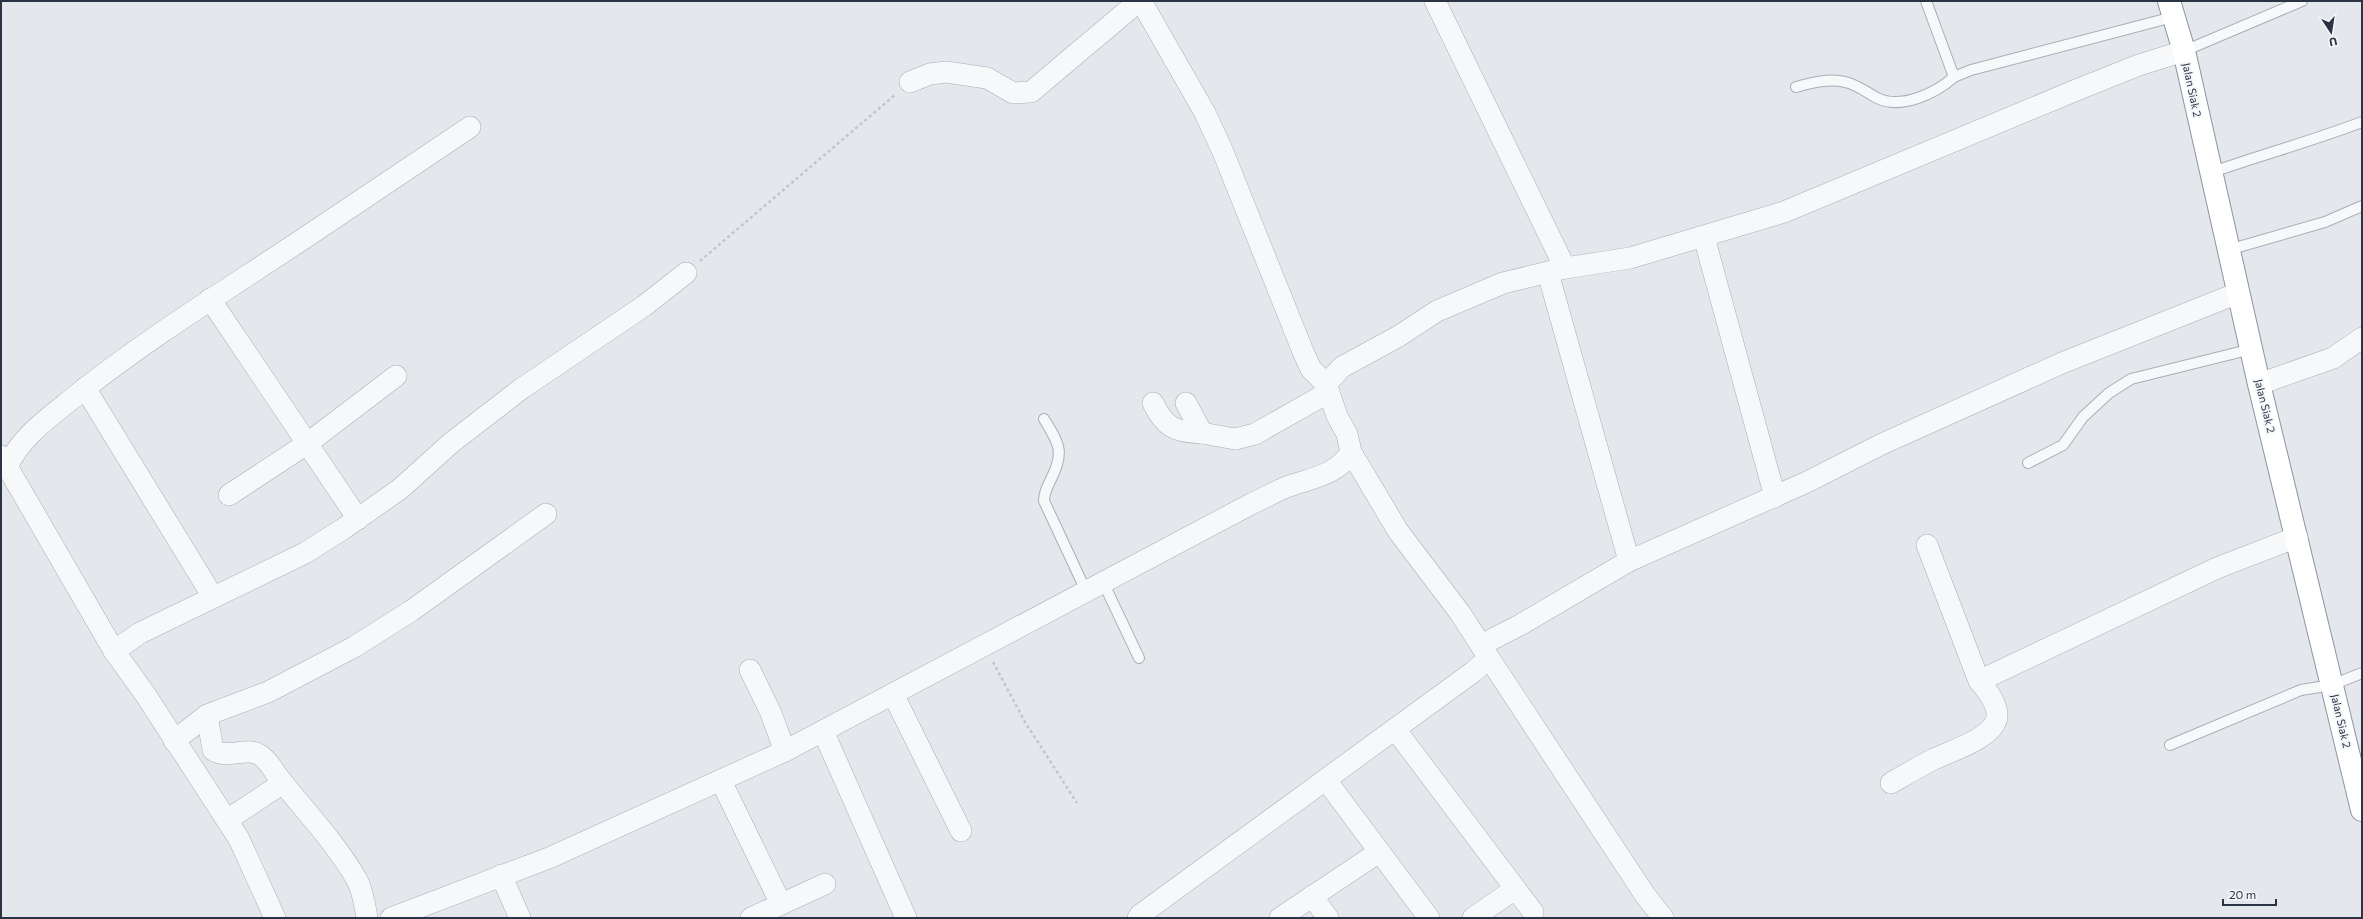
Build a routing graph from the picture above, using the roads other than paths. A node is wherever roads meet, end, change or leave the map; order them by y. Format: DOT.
graph roads {
  1 [pos="1140,1"];
  2 [pos="1435,1"];
  3 [pos="1926,1"];
  4 [pos="2302,1"];
  5 [pos="2171,9"];
  6 [pos="2184,51"];
  7 [pos="1954,77"];
  8 [pos="910,82"];
  9 [pos="1796,87"];
  10 [pos="2362,122"];
  11 [pos="470,127"];
  12 [pos="2210,173"];
  13 [pos="2362,206"];
  14 [pos="1704,237"];
  15 [pos="2228,250"];
  16 [pos="1556,271"];
  17 [pos="686,273"];
  18 [pos="2238,293"];
  19 [pos="210,299"];
  20 [pos="2362,338"];
  21 [pos="2252,349"];
  22 [pos="396,376"];
  23 [pos="2259,384"];
  24 [pos="85,388"];
  25 [pos="1327,388"];
  26 [pos="1153,403"];
  27 [pos="1186,403"];
  28 [pos="1044,419"];
  29 [pos="1202,433"];
  30 [pos="308,443"];
  31 [pos="1351,452"];
  32 [pos="4,461"];
  33 [pos="2028,463"];
  34 [pos="229,495"];
  35 [pos="1775,496"];
  36 [pos="546,514"];
  37 [pos="358,519"];
  38 [pos="2297,537"];
  39 [pos="1927,545"];
  40 [pos="1629,561"];
  41 [pos="1094,587"];
  42 [pos="213,597"];
  43 [pos="114,651"];
  44 [pos="1485,651"];
  45 [pos="1140,658"];
  46 [pos="750,670"];
  47 [pos="2362,673"];
  48 [pos="1979,681"];
  49 [pos="2332,685"];
  50 [pos="893,694"];
  51 [pos="208,715"];
  52 [pos="1395,729"];
  53 [pos="823,730"];
  54 [pos="174,741"];
  55 [pos="2170,745"];
  56 [pos="785,751"];
  57 [pos="2356,759"];
  58 [pos="1326,780"];
  59 [pos="721,781"];
  60 [pos="283,783"];
  61 [pos="1891,783"];
  62 [pos="2362,810"];
  63 [pos="227,820"];
  64 [pos="961,831"];
  65 [pos="1379,852"];
  66 [pos="501,875"];
  67 [pos="825,884"];
  68 [pos="1515,889"];
  69 [pos="1312,896"];
  70 [pos="781,904"];
  71 [pos="1533,912"];
  72 [pos="275,918"];
  73 [pos="367,918"];
  74 [pos="391,918"];
  75 [pos="520,918"];
  76 [pos="751,918"];
  77 [pos="906,918"];
  78 [pos="1138,918"];
  79 [pos="1280,918"];
  80 [pos="1328,918"];
  81 [pos="1429,918"];
  82 [pos="1473,918"];
  83 [pos="1663,918"];
  1 -- 8 [label="street"];
  1 -- 25 [label="street"];
  2 -- 16 [label="street"];
  3 -- 7 [label="lane"];
  4 -- 6 [label="lane"];
  5 -- 6 [label="highway, Jalan Siak 2"];
  5 -- 7 [label="lane"];
  6 -- 12 [label="highway, Jalan Siak 2"];
  6 -- 14 [label="street"];
  7 -- 9 [label="lane"];
  10 -- 12 [label="lane"];
  11 -- 19 [label="street"];
  12 -- 15 [label="highway, Jalan Siak 2"];
  13 -- 15 [label="lane"];
  14 -- 16 [label="street"];
  14 -- 35 [label="street"];
  15 -- 18 [label="highway, Jalan Siak 2"];
  16 -- 25 [label="street"];
  16 -- 40 [label="street"];
  17 -- 37 [label="street"];
  18 -- 21 [label="highway, Jalan Siak 2"];
  18 -- 35 [label="street"];
  19 -- 24 [label="street"];
  19 -- 30 [label="street"];
  20 -- 23 [label="street"];
  21 -- 23 [label="highway, Jalan Siak 2"];
  21 -- 33 [label="lane"];
  22 -- 30 [label="street"];
  23 -- 38 [label="highway, Jalan Siak 2"];
  24 -- 32 [label="street"];
  24 -- 42 [label="street"];
  25 -- 29 [label="street"];
  25 -- 31 [label="street"];
  26 -- 29 [label="street"];
  27 -- 29 [label="street"];
  28 -- 41 [label="lane"];
  30 -- 34 [label="street"];
  30 -- 37 [label="street"];
  31 -- 41 [label="street"];
  31 -- 44 [label="street"];
  32 -- 43 [label="street"];
  35 -- 40 [label="street"];
  36 -- 51 [label="street"];
  37 -- 42 [label="street"];
  38 -- 48 [label="street"];
  38 -- 49 [label="highway, Jalan Siak 2"];
  39 -- 48 [label="street"];
  40 -- 44 [label="street"];
  41 -- 45 [label="lane"];
  41 -- 50 [label="street"];
  42 -- 43 [label="street"];
  43 -- 54 [label="street"];
  44 -- 52 [label="street"];
  44 -- 83 [label="street"];
  46 -- 56 [label="street"];
  47 -- 49 [label="lane"];
  48 -- 61 [label="street"];
  49 -- 55 [label="lane"];
  49 -- 57 [label="highway, Jalan Siak 2"];
  50 -- 53 [label="street"];
  50 -- 64 [label="street"];
  51 -- 54 [label="street"];
  51 -- 60 [label="street"];
  52 -- 58 [label="street"];
  52 -- 68 [label="street"];
  53 -- 56 [label="street"];
  53 -- 77 [label="street"];
  54 -- 63 [label="street"];
  56 -- 59 [label="street"];
  57 -- 62 [label="highway, Jalan Siak 2"];
  58 -- 65 [label="street"];
  58 -- 78 [label="street"];
  59 -- 66 [label="street"];
  59 -- 70 [label="street"];
  60 -- 63 [label="street"];
  60 -- 73 [label="street"];
  63 -- 72 [label="street"];
  65 -- 69 [label="street"];
  65 -- 81 [label="street"];
  66 -- 74 [label="street"];
  66 -- 75 [label="street"];
  67 -- 70 [label="street"];
  68 -- 71 [label="street"];
  68 -- 82 [label="street"];
  69 -- 79 [label="street"];
  69 -- 80 [label="street"];
  70 -- 76 [label="street"];
}
